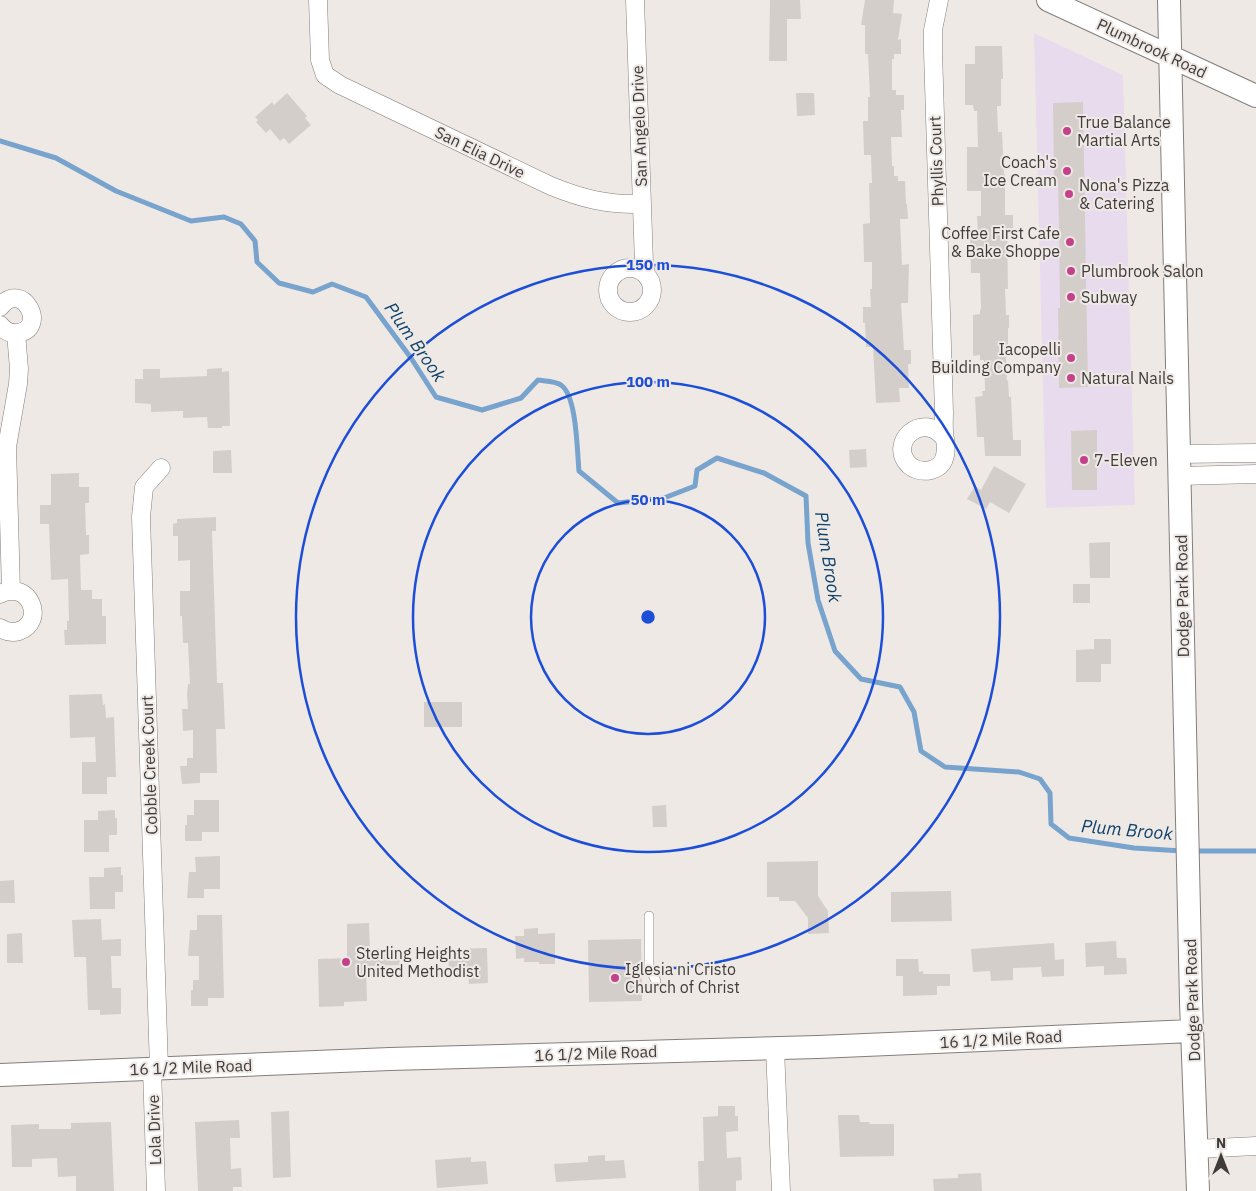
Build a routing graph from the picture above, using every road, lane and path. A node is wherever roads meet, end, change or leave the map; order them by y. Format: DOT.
graph roads {
  1 [pos="318,0"];
  2 [pos="635,0"];
  3 [pos="939,0"];
  4 [pos="1048,0"];
  5 [pos="1169,0"];
  6 [pos="1170,57"];
  7 [pos="1256,96"];
  8 [pos="642,204"];
  9 [pos="643,253"];
  10 [pos="625,269"];
  11 [pos="646,274"];
  12 [pos="2,300"];
  13 [pos="0,325"];
  14 [pos="16,333"];
  15 [pos="944,412"];
  16 [pos="927,427"];
  17 [pos="945,439"];
  18 [pos="1256,453"];
  19 [pos="1178,454"];
  20 [pos="162,468"];
  21 [pos="1256,474"];
  22 [pos="1178,476"];
  23 [pos="6,593"];
  24 [pos="0,628"];
  25 [pos="649,916"];
  26 [pos="656,981"];
  27 [pos="1192,1031"];
  28 [pos="775,1049"];
  29 [pos="156,1068"];
  30 [pos="0,1075"];
  31 [pos="1256,1146"];
  32 [pos="1196,1149"];
  33 [pos="156,1191"];
  34 [pos="781,1191"];
  35 [pos="1198,1191"];
  1 -- 8 [label="street, San Elia Drive"];
  2 -- 8 [label="street, San Angelo Drive"];
  3 -- 15 [label="street, Phyllis Court"];
  4 -- 6 [label="street, Plumbrook Road"];
  5 -- 6 [label="street, Dodge Park Road"];
  6 -- 7 [label="street, Plumbrook Road"];
  6 -- 19 [label="street, Dodge Park Road"];
  8 -- 9 [label="street, San Angelo Drive"];
  9 -- 10 [label="street, San Angelo Drive"];
  9 -- 11 [label="street, San Angelo Drive"];
  10 -- 11 [label="street"];
  10 -- 11 [label="street, San Angelo Drive"];
  12 -- 14 [label="street"];
  13 -- 14 [label="street"];
  14 -- 23 [label="street"];
  15 -- 16 [label="street, Phyllis Court"];
  15 -- 17 [label="street, Phyllis Court"];
  16 -- 17 [label="street"];
  16 -- 17 [label="street, Phyllis Court"];
  18 -- 19 [label="street"];
  19 -- 22 [label="street, Dodge Park Road"];
  20 -- 29 [label="street, Cobble Creek Court"];
  21 -- 22 [label="street"];
  22 -- 27 [label="street, Dodge Park Road"];
  23 -- 24 [label="street"];
  25 -- 26 [label="lane"];
  27 -- 28 [label="street, 16 1/2 Mile Road"];
  27 -- 32 [label="street, Dodge Park Road"];
  28 -- 29 [label="street, 16 1/2 Mile Road"];
  28 -- 34 [label="street"];
  29 -- 30 [label="street, 16 1/2 Mile Road"];
  29 -- 33 [label="street, Lola Drive"];
  31 -- 32 [label="street"];
  32 -- 35 [label="street, Dodge Park Road"];
}
